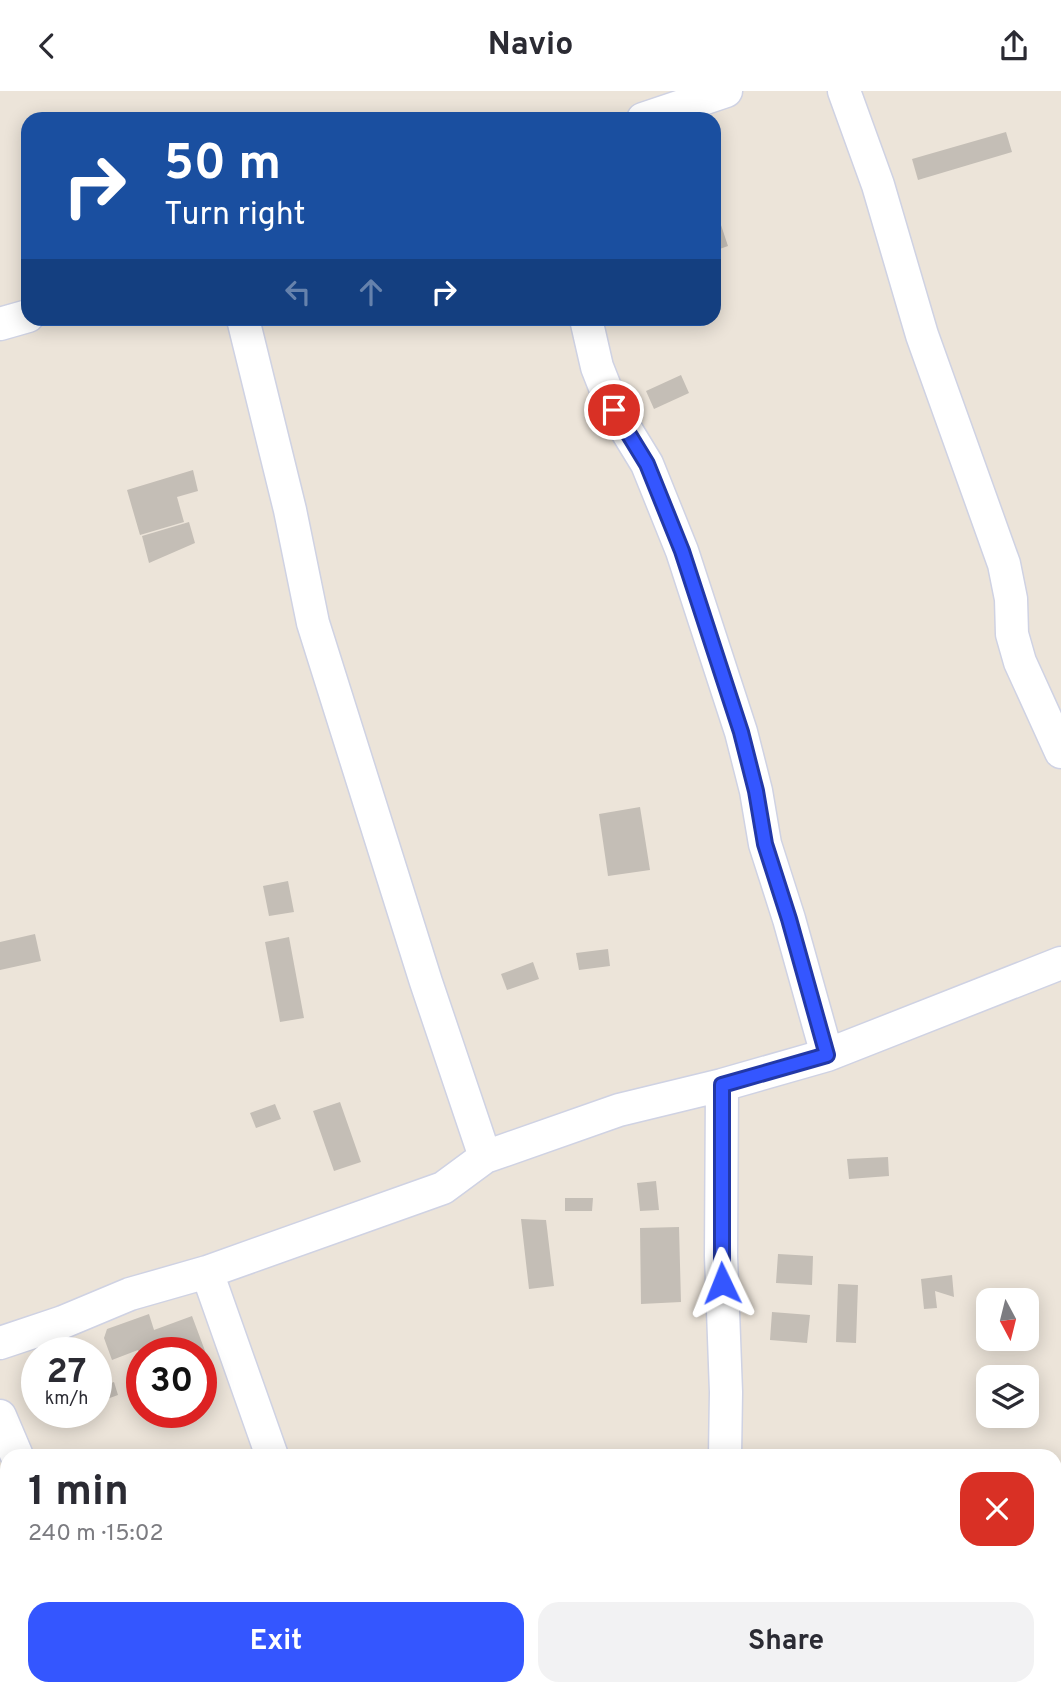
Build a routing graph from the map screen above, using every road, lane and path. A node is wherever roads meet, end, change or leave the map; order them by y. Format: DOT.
graph roads {
  1 [pos="726,91"];
  2 [pos="844,91"];
  3 [pos="664,112"];
  4 [pos="21,318"];
  5 [pos="0,324"];
  6 [pos="245,326"];
  7 [pos="588,326"];
  8 [pos="1061,752"];
  9 [pos="1061,963"];
  10 [pos="827,1055"];
  11 [pos="722,1085"];
  12 [pos="485,1157"];
  13 [pos="207,1272"];
  14 [pos="0,1343"];
  15 [pos="0,1416"];
  16 [pos="14,1449"];
  17 [pos="270,1449"];
  18 [pos="725,1449"];
  1 -- 3 [label="street"];
  2 -- 8 [label="street"];
  4 -- 5 [label="street"];
  6 -- 12 [label="street"];
  7 -- 10 [label="street"];
  9 -- 10 [label="street"];
  10 -- 11 [label="street"];
  11 -- 12 [label="street"];
  11 -- 18 [label="street"];
  12 -- 13 [label="street"];
  13 -- 14 [label="street"];
  13 -- 17 [label="street"];
  15 -- 16 [label="street"];
}
